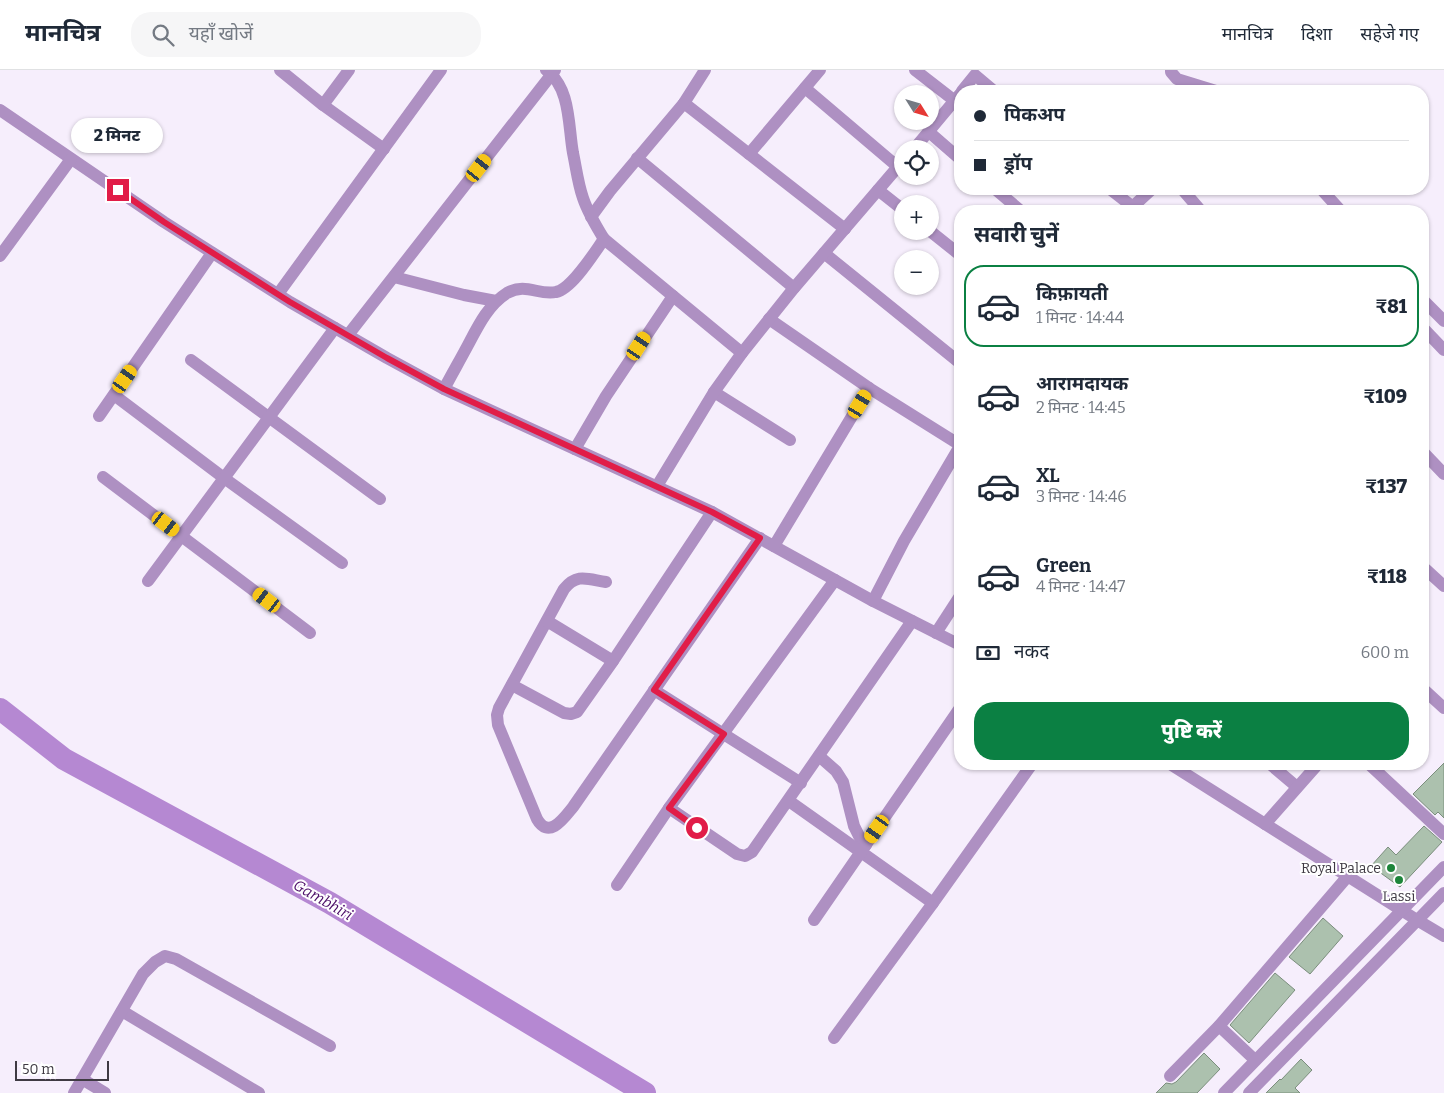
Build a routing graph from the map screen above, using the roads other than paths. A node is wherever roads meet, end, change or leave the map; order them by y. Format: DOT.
graph roads {
  1 [pos="280,70"];
  2 [pos="349,70"];
  3 [pos="441,70"];
  4 [pos="705,70"];
  5 [pos="820,70"];
  6 [pos="915,70"];
  7 [pos="1171,70"];
  8 [pos="551,72"];
  9 [pos="977,72"];
  10 [pos="967,85"];
  11 [pos="989,85"];
  12 [pos="1196,85"];
  13 [pos="805,88"];
  14 [pos="954,93"];
  15 [pos="954,102"];
  16 [pos="684,103"];
  17 [pos="324,105"];
  18 [pos="0,110"];
  19 [pos="928,132"];
  20 [pos="921,140"];
  21 [pos="384,149"];
  22 [pos="749,154"];
  23 [pos="954,154"];
  24 [pos="637,158"];
  25 [pos="71,159"];
  26 [pos="894,159"];
  27 [pos="894,171"];
  28 [pos="878,190"];
  29 [pos="1002,195"];
  30 [pos="1116,195"];
  31 [pos="1145,195"];
  32 [pos="1187,195"];
  33 [pos="1326,195"];
  34 [pos="894,203"];
  35 [pos="1015,205"];
  36 [pos="1126,205"];
  37 [pos="1134,205"];
  38 [pos="1197,205"];
  39 [pos="1336,205"];
  40 [pos="591,217"];
  41 [pos="845,229"];
  42 [pos="939,238"];
  43 [pos="604,239"];
  44 [pos="954,250"];
  45 [pos="212,253"];
  46 [pos="824,254"];
  47 [pos="0,256"];
  48 [pos="394,277"];
  49 [pos="794,288"];
  50 [pos="278,294"];
  51 [pos="672,296"];
  52 [pos="496,301"];
  53 [pos="1429,306"];
  54 [pos="769,319"];
  55 [pos="1444,321"];
  56 [pos="335,328"];
  57 [pos="1429,334"];
  58 [pos="348,336"];
  59 [pos="1444,350"];
  60 [pos="742,353"];
  61 [pos="954,358"];
  62 [pos="191,360"];
  63 [pos="869,388"];
  64 [pos="444,389"];
  65 [pos="714,392"];
  66 [pos="114,394"];
  67 [pos="99,416"];
  68 [pos="269,417"];
  69 [pos="790,440"];
  70 [pos="954,442"];
  71 [pos="575,449"];
  72 [pos="954,456"];
  73 [pos="1429,459"];
  74 [pos="1444,474"];
  75 [pos="103,477"];
  76 [pos="224,478"];
  77 [pos="657,486"];
  78 [pos="380,499"];
  79 [pos="712,512"];
  80 [pos="181,536"];
  81 [pos="760,538"];
  82 [pos="774,546"];
  83 [pos="342,563"];
  84 [pos="1429,574"];
  85 [pos="835,580"];
  86 [pos="148,581"];
  87 [pos="606,582"];
  88 [pos="1444,586"];
  89 [pos="873,601"];
  90 [pos="954,605"];
  91 [pos="547,621"];
  92 [pos="912,621"];
  93 [pos="310,633"];
  94 [pos="936,633"];
  95 [pos="954,642"];
  96 [pos="613,661"];
  97 [pos="512,685"];
  98 [pos="654,690"];
  99 [pos="1429,694"];
  100 [pos="1444,708"];
  101 [pos="954,717"];
  102 [pos="724,734"];
  103 [pos="819,756"];
  104 [pos="1028,770"];
  105 [pos="1180,770"];
  106 [pos="1277,770"];
  107 [pos="1313,770"];
  108 [pos="1375,770"];
  109 [pos="801,783"];
  110 [pos="1297,787"];
  111 [pos="789,801"];
  112 [pos="669,808"];
  113 [pos="1265,824"];
  114 [pos="1444,834"];
  115 [pos="863,849"];
  116 [pos="1444,867"];
  117 [pos="1348,876"];
  118 [pos="617,885"];
  119 [pos="1444,893"];
  120 [pos="932,903"];
  121 [pos="1401,910"];
  122 [pos="814,920"];
  123 [pos="1417,920"];
  124 [pos="1444,936"];
  125 [pos="122,1011"];
  126 [pos="1219,1026"];
  127 [pos="834,1038"];
  128 [pos="330,1046"];
  129 [pos="1255,1060"];
  130 [pos="1170,1076"];
  131 [pos="82,1079"];
  132 [pos="74,1093"];
  133 [pos="105,1093"];
  134 [pos="259,1093"];
  135 [pos="1224,1093"];
  136 [pos="1249,1093"];
  1 -- 17 [label="street"];
  2 -- 17 [label="street"];
  3 -- 21 [label="street"];
  4 -- 16 [label="street"];
  5 -- 13 [label="street"];
  6 -- 14 [label="street"];
  7 -- 12 [label="street"];
  8 -- 40 [label="street"];
  8 -- 48 [label="street"];
  9 -- 10 [label="street"];
  9 -- 11 [label="street"];
  13 -- 22 [label="street"];
  13 -- 26 [label="street"];
  15 -- 19 [label="street"];
  16 -- 22 [label="street"];
  16 -- 24 [label="street"];
  17 -- 21 [label="street"];
  18 -- 25 [label="street"];
  19 -- 20 [label="street"];
  19 -- 23 [label="street"];
  21 -- 50 [label="street"];
  22 -- 41 [label="street"];
  24 -- 40 [label="street"];
  24 -- 49 [label="street"];
  25 -- 45 [label="street"];
  25 -- 47 [label="street"];
  27 -- 28 [label="street"];
  28 -- 34 [label="street"];
  28 -- 41 [label="street"];
  29 -- 35 [label="street"];
  30 -- 36 [label="street"];
  31 -- 37 [label="street"];
  32 -- 38 [label="street"];
  33 -- 39 [label="street"];
  40 -- 43 [label="street"];
  41 -- 46 [label="street"];
  42 -- 44 [label="street"];
  43 -- 51 [label="street"];
  43 -- 52 [label="street"];
  45 -- 50 [label="street"];
  45 -- 66 [label="street"];
  46 -- 49 [label="street"];
  46 -- 61 [label="street"];
  48 -- 52 [label="street"];
  48 -- 58 [label="street"];
  49 -- 54 [label="street"];
  50 -- 56 [label="street"];
  51 -- 60 [label="street"];
  51 -- 71 [label="street"];
  52 -- 64 [label="street"];
  53 -- 55 [label="street"];
  54 -- 60 [label="street"];
  54 -- 63 [label="street"];
  56 -- 58 [label="street"];
  56 -- 68 [label="street"];
  57 -- 59 [label="street"];
  58 -- 64 [label="street"];
  60 -- 65 [label="street"];
  62 -- 68 [label="street"];
  63 -- 70 [label="street"];
  63 -- 82 [label="street"];
  64 -- 71 [label="street"];
  65 -- 69 [label="street"];
  65 -- 77 [label="street"];
  66 -- 67 [label="street"];
  66 -- 76 [label="street"];
  68 -- 76 [label="street"];
  68 -- 78 [label="street"];
  71 -- 77 [label="street"];
  72 -- 89 [label="street"];
  73 -- 74 [label="street"];
  75 -- 80 [label="street"];
  76 -- 80 [label="street"];
  76 -- 83 [label="street"];
  77 -- 79 [label="street"];
  79 -- 81 [label="street"];
  79 -- 96 [label="street"];
  80 -- 86 [label="street"];
  80 -- 93 [label="street"];
  81 -- 82 [label="street"];
  81 -- 98 [label="street"];
  82 -- 85 [label="street"];
  84 -- 88 [label="street"];
  85 -- 89 [label="street"];
  85 -- 102 [label="street"];
  87 -- 91 [label="street"];
  89 -- 92 [label="street"];
  90 -- 94 [label="street"];
  91 -- 96 [label="street"];
  91 -- 97 [label="street"];
  92 -- 94 [label="street"];
  92 -- 103 [label="street"];
  94 -- 95 [label="street"];
  96 -- 97 [label="street"];
  97 -- 98 [label="street"];
  98 -- 102 [label="street"];
  99 -- 100 [label="street"];
  101 -- 115 [label="street"];
  102 -- 109 [label="street"];
  102 -- 112 [label="street"];
  103 -- 109 [label="street"];
  103 -- 115 [label="street"];
  104 -- 120 [label="street"];
  105 -- 113 [label="street"];
  106 -- 110 [label="street"];
  107 -- 110 [label="street"];
  108 -- 114 [label="street"];
  109 -- 111 [label="street"];
  110 -- 113 [label="street"];
  111 -- 112 [label="street"];
  111 -- 115 [label="street"];
  112 -- 118 [label="street"];
  113 -- 117 [label="street"];
  115 -- 120 [label="street"];
  115 -- 122 [label="street"];
  116 -- 121 [label="street"];
  117 -- 121 [label="street"];
  117 -- 126 [label="street"];
  119 -- 123 [label="street"];
  120 -- 127 [label="street"];
  121 -- 123 [label="street"];
  121 -- 129 [label="street"];
  123 -- 124 [label="street"];
  123 -- 136 [label="street"];
  125 -- 128 [label="street"];
  125 -- 131 [label="street"];
  125 -- 134 [label="street"];
  126 -- 129 [label="street"];
  126 -- 130 [label="street"];
  129 -- 135 [label="street"];
  131 -- 132 [label="street"];
  131 -- 133 [label="street"];
}
